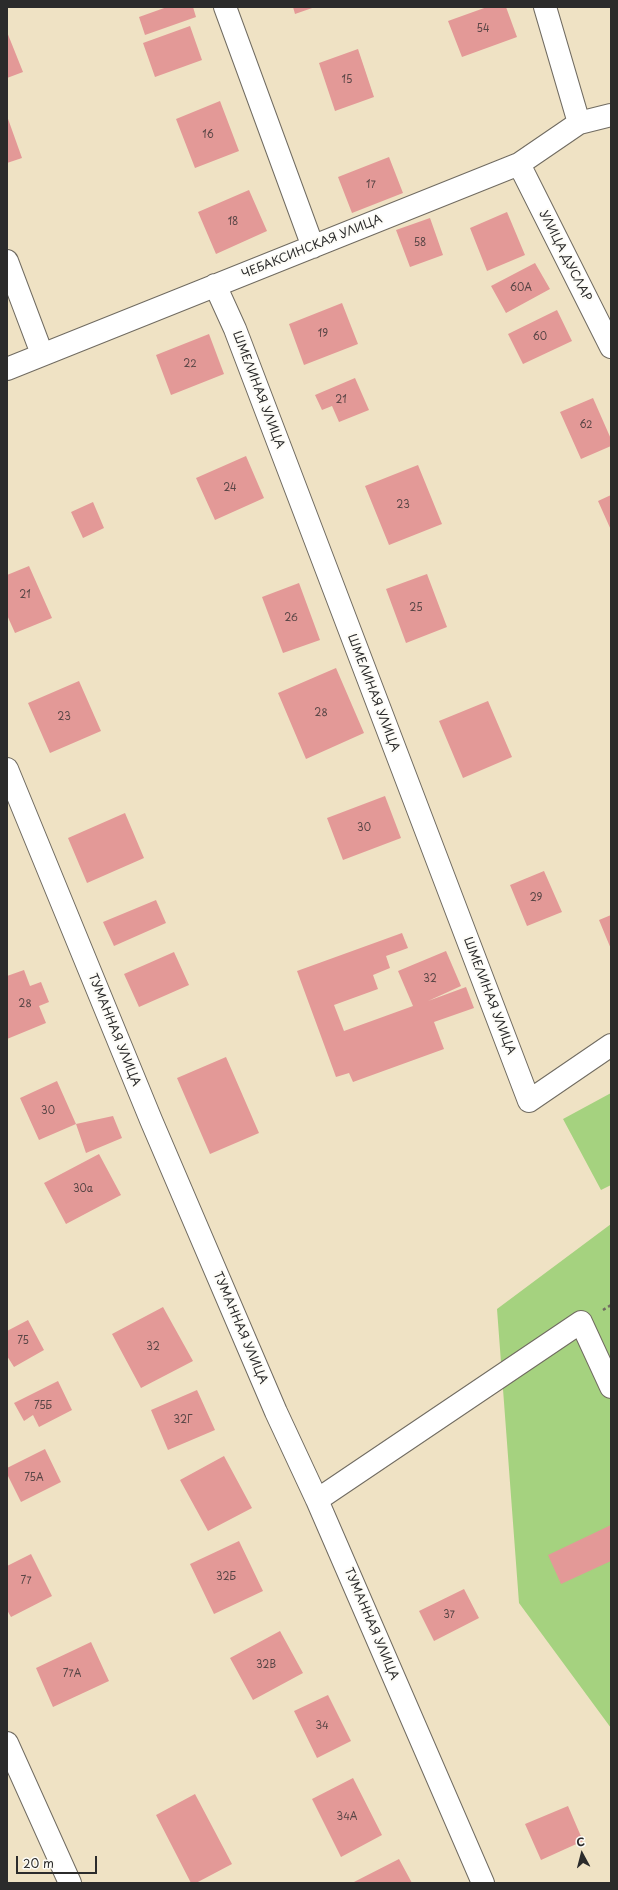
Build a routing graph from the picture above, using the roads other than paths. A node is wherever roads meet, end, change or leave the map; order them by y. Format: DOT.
graph roads {
  1 [pos="225,7"];
  2 [pos="546,7"];
  3 [pos="611,115"];
  4 [pos="579,123"];
  5 [pos="519,164"];
  6 [pos="313,247"];
  7 [pos="7,261"];
  8 [pos="216,286"];
  9 [pos="611,347"];
  10 [pos="42,354"];
  11 [pos="7,369"];
  12 [pos="7,769"];
  13 [pos="611,1045"];
  14 [pos="611,1387"];
  15 [pos="317,1500"];
  16 [pos="7,1743"];
  17 [pos="70,1883"];
  18 [pos="483,1883"];
  1 -- 6 [label="street"];
  2 -- 4 [label="street"];
  3 -- 4 [label="street, ЧЕБАКСИНСКАЯ УЛИЦА"];
  4 -- 5 [label="street, ЧЕБАКСИНСКАЯ УЛИЦА"];
  5 -- 6 [label="street, ЧЕБАКСИНСКАЯ УЛИЦА"];
  5 -- 9 [label="street, УЛИЦА ДУСЛАР"];
  6 -- 8 [label="street, ЧЕБАКСИНСКАЯ УЛИЦА"];
  7 -- 10 [label="street"];
  8 -- 10 [label="street, ЧЕБАКСИНСКАЯ УЛИЦА"];
  8 -- 13 [label="street, ШМЕЛИНАЯ УЛИЦА"];
  10 -- 11 [label="street, ЧЕБАКСИНСКАЯ УЛИЦА"];
  12 -- 15 [label="street, ТУМАННАЯ УЛИЦА"];
  14 -- 15 [label="street"];
  15 -- 18 [label="street, ТУМАННАЯ УЛИЦА"];
  16 -- 17 [label="street"];
}
